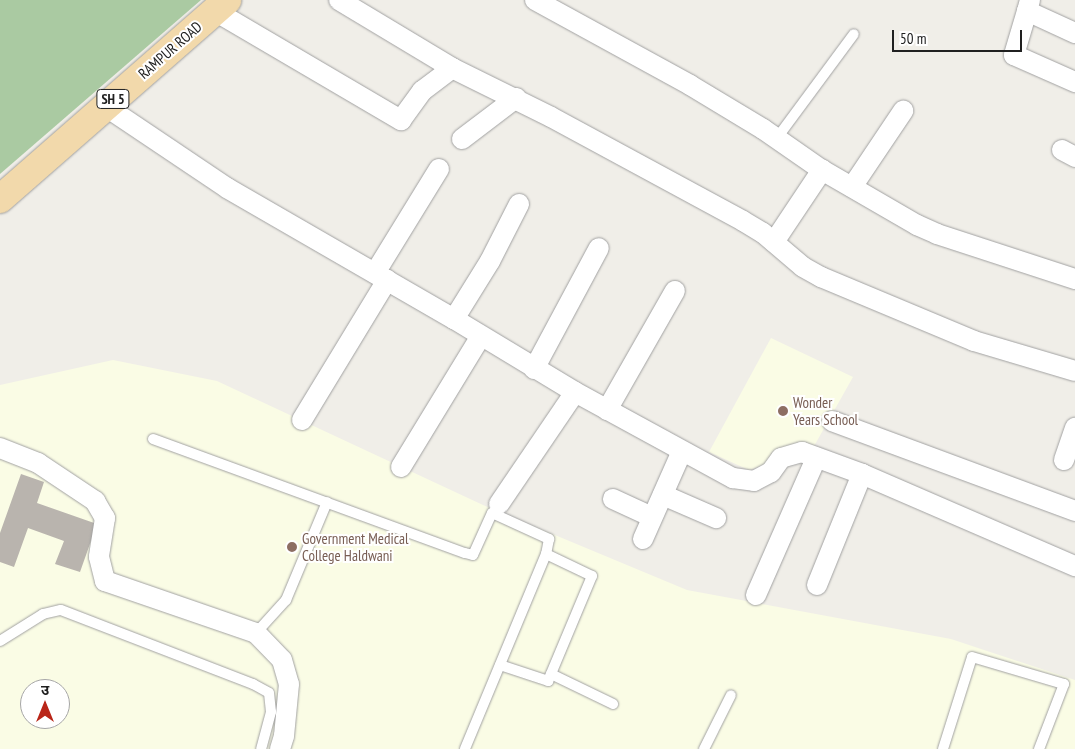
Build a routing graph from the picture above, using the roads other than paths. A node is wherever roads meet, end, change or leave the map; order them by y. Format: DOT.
graph roads {
  1 [pos="339,0"];
  2 [pos="535,0"];
  3 [pos="221,5"];
  4 [pos="1028,6"];
  5 [pos="1075,33"];
  6 [pos="854,34"];
  7 [pos="452,68"];
  8 [pos="1075,82"];
  9 [pos="516,98"];
  10 [pos="106,106"];
  11 [pos="903,111"];
  12 [pos="778,138"];
  13 [pos="462,139"];
  14 [pos="439,169"];
  15 [pos="822,170"];
  16 [pos="852,187"];
  17 [pos="0,199"];
  18 [pos="519,204"];
  19 [pos="774,242"];
  20 [pos="599,248"];
  21 [pos="381,277"];
  22 [pos="1075,279"];
  23 [pos="675,291"];
  24 [pos="454,319"];
  25 [pos="481,336"];
  26 [pos="534,368"];
  27 [pos="1074,368"];
  28 [pos="575,392"];
  29 [pos="607,410"];
  30 [pos="302,420"];
  31 [pos="832,420"];
  32 [pos="1075,428"];
  33 [pos="153,439"];
  34 [pos="0,448"];
  35 [pos="682,451"];
  36 [pos="816,458"];
  37 [pos="1064,460"];
  38 [pos="401,467"];
  39 [pos="862,474"];
  40 [pos="662,495"];
  41 [pos="613,499"];
  42 [pos="327,502"];
  43 [pos="499,504"];
  44 [pos="1075,511"];
  45 [pos="652,517"];
  46 [pos="716,518"];
  47 [pos="643,539"];
  48 [pos="546,554"];
  49 [pos="1075,566"];
  50 [pos="817,585"];
  51 [pos="756,595"];
  52 [pos="256,632"];
  53 [pos="0,641"];
  54 [pos="500,665"];
  55 [pos="551,674"];
  56 [pos="731,695"];
  57 [pos="613,704"];
  58 [pos="261,749"];
  59 [pos="280,749"];
  60 [pos="466,749"];
  61 [pos="704,749"];
  62 [pos="943,749"];
  63 [pos="1039,749"];
  1 -- 7 [label="street"];
  2 -- 12 [label="street"];
  3 -- 7 [label="street"];
  3 -- 10 [label="main road, RAMPUR ROAD / SH 5"];
  4 -- 5 [label="street"];
  4 -- 8 [label="street"];
  6 -- 12 [label="lane"];
  7 -- 9 [label="street"];
  9 -- 13 [label="street"];
  9 -- 19 [label="street"];
  10 -- 17 [label="main road, RAMPUR ROAD / SH 5"];
  10 -- 21 [label="street"];
  11 -- 16 [label="street"];
  12 -- 15 [label="street"];
  14 -- 21 [label="street"];
  15 -- 16 [label="street"];
  15 -- 19 [label="street"];
  16 -- 22 [label="street"];
  18 -- 24 [label="street"];
  19 -- 27 [label="street"];
  20 -- 26 [label="street"];
  21 -- 24 [label="street"];
  21 -- 30 [label="street"];
  23 -- 29 [label="street"];
  24 -- 25 [label="street"];
  25 -- 26 [label="street"];
  25 -- 38 [label="street"];
  26 -- 28 [label="street"];
  28 -- 29 [label="street"];
  28 -- 43 [label="street"];
  29 -- 35 [label="street"];
  31 -- 44 [label="street"];
  32 -- 37 [label="street"];
  33 -- 42 [label="lane"];
  34 -- 52 [label="street"];
  35 -- 36 [label="street"];
  35 -- 40 [label="street"];
  36 -- 39 [label="street"];
  36 -- 51 [label="street"];
  39 -- 49 [label="street"];
  39 -- 50 [label="street"];
  40 -- 45 [label="street"];
  40 -- 46 [label="street"];
  41 -- 45 [label="street"];
  42 -- 48 [label="lane"];
  42 -- 52 [label="lane"];
  45 -- 47 [label="street"];
  48 -- 54 [label="lane"];
  48 -- 55 [label="lane"];
  52 -- 59 [label="street"];
  53 -- 58 [label="lane"];
  54 -- 55 [label="lane"];
  54 -- 60 [label="lane"];
  55 -- 57 [label="lane"];
  56 -- 61 [label="lane"];
  62 -- 63 [label="lane"];
}
